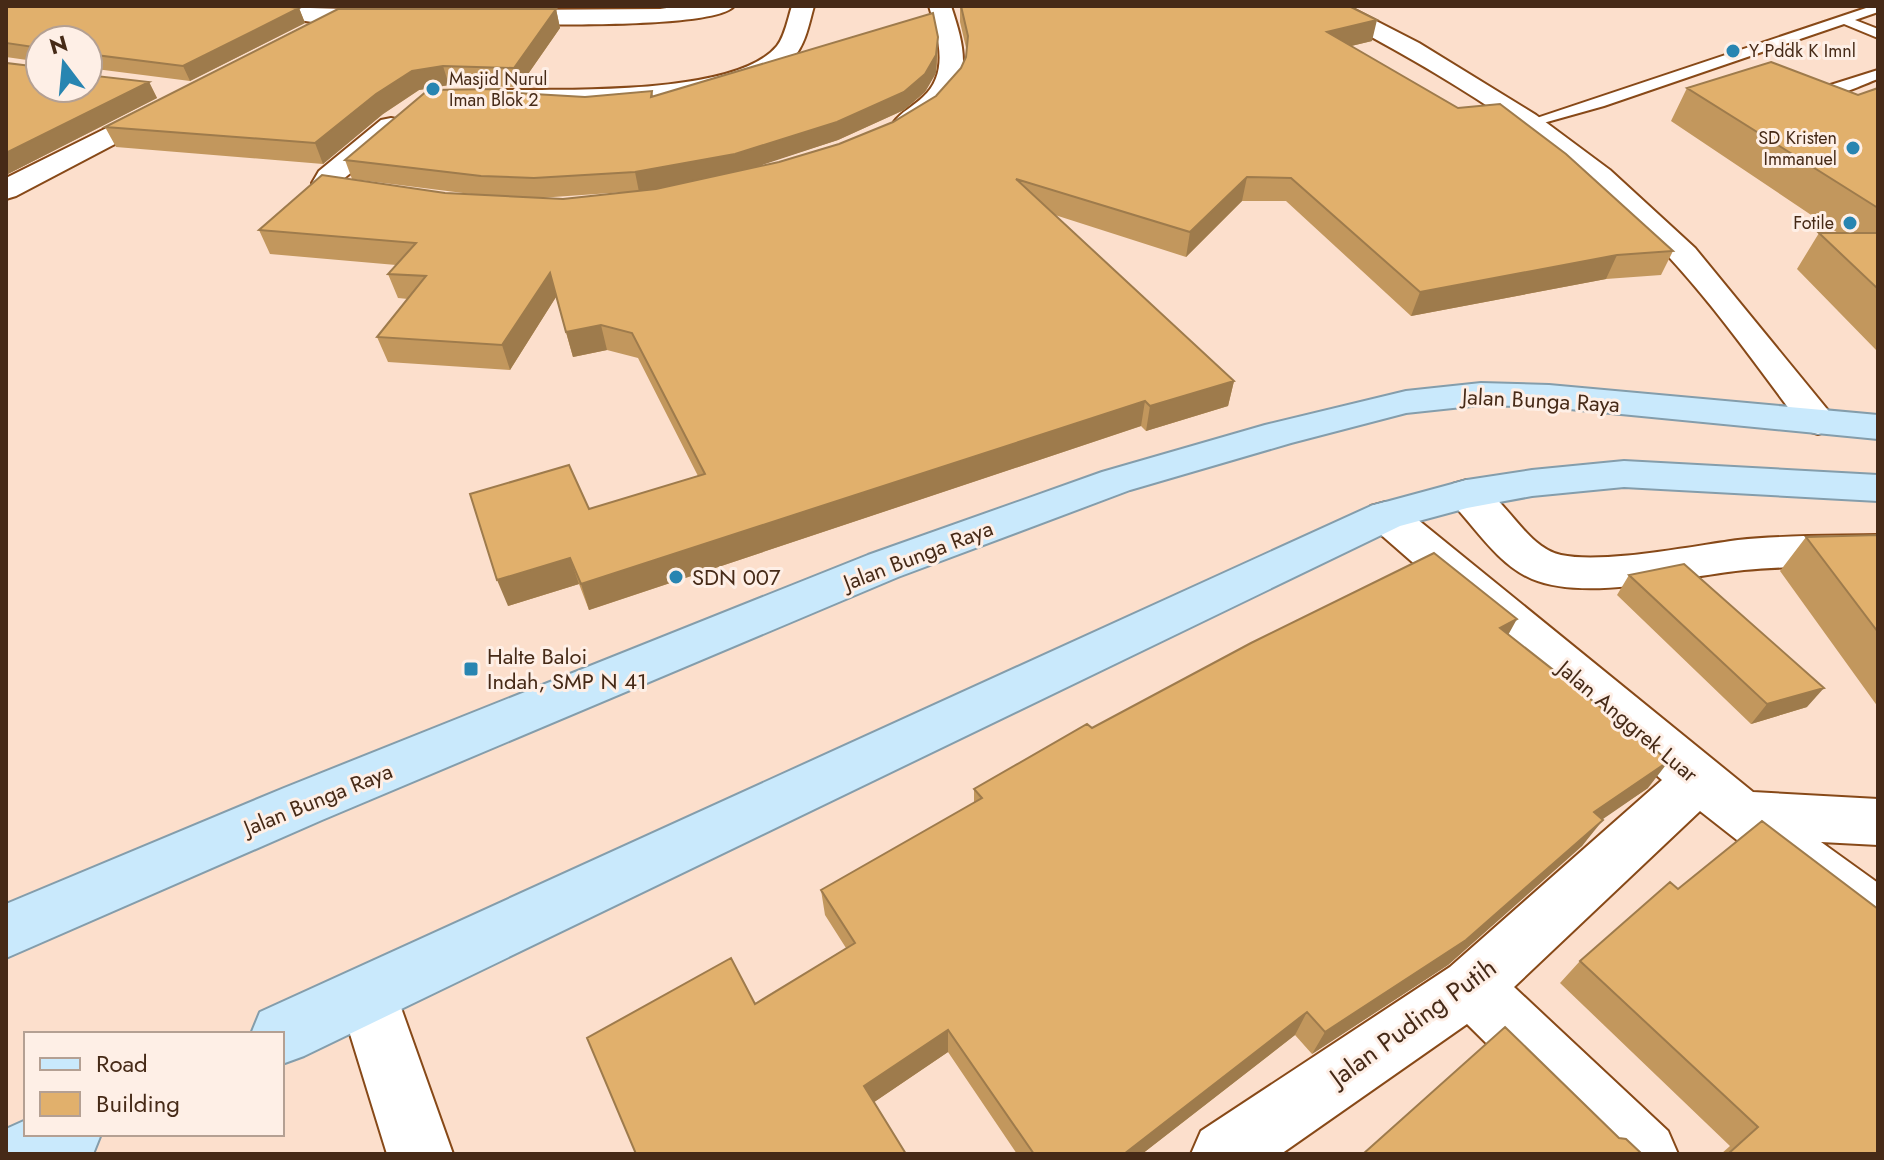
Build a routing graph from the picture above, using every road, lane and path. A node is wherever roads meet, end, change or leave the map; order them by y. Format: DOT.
graph roads {
  1 [pos="251,6"];
  2 [pos="723,6"];
  3 [pos="803,6"];
  4 [pos="940,6"];
  5 [pos="1330,6"];
  6 [pos="1878,8"];
  7 [pos="340,17"];
  8 [pos="403,17"];
  9 [pos="481,17"];
  10 [pos="1845,20"];
  11 [pos="1878,34"];
  12 [pos="300,37"];
  13 [pos="1702,68"];
  14 [pos="1878,74"];
  15 [pos="1728,76"];
  16 [pos="149,86"];
  17 [pos="1792,92"];
  18 [pos="473,97"];
  19 [pos="414,107"];
  20 [pos="1529,123"];
  21 [pos="884,133"];
  22 [pos="8,188"];
  23 [pos="402,197"];
  24 [pos="1818,422"];
  25 [pos="1878,427"];
  26 [pos="1878,488"];
  27 [pos="1467,494"];
  28 [pos="1386,516"];
  29 [pos="1878,550"];
  30 [pos="1698,780"];
  31 [pos="1743,814"];
  32 [pos="1878,822"];
  33 [pos="1878,916"];
  34 [pos="6,931"];
  35 [pos="1471,987"];
  36 [pos="368,995"];
  37 [pos="284,1033"];
  38 [pos="65,1136"];
  39 [pos="26,1154"];
  40 [pos="420,1154"];
  41 [pos="1224,1154"];
  42 [pos="1645,1154"];
  1 -- 7 [label="street"];
  2 -- 9 [label="street"];
  3 -- 18 [label="street"];
  4 -- 21 [label="street"];
  5 -- 20 [label="street"];
  6 -- 10 [label="lane"];
  7 -- 8 [label="street"];
  7 -- 12 [label="street"];
  10 -- 11 [label="lane"];
  10 -- 13 [label="lane"];
  13 -- 15 [label="lane"];
  13 -- 20 [label="lane"];
  14 -- 17 [label="lane"];
  16 -- 22 [label="street"];
  19 -- 23 [label="street"];
  20 -- 24 [label="street"];
  24 -- 25 [label="main road, Jalan Bunga Raya"];
  24 -- 34 [label="main road, Jalan Bunga Raya"];
  26 -- 27 [label="main road"];
  27 -- 28 [label="main road"];
  27 -- 29 [label="street"];
  28 -- 30 [label="street, Jalan Anggrek Luar"];
  28 -- 36 [label="main road"];
  30 -- 31 [label="street, Jalan Anggrek Luar"];
  30 -- 35 [label="street, Jalan Puding Putih"];
  31 -- 32 [label="street"];
  31 -- 33 [label="street, Jalan Anggrek Luar"];
  35 -- 41 [label="street, Jalan Puding Putih"];
  35 -- 42 [label="street"];
  36 -- 37 [label="main road"];
  36 -- 40 [label="street"];
  38 -- 39 [label="main road"];
}
